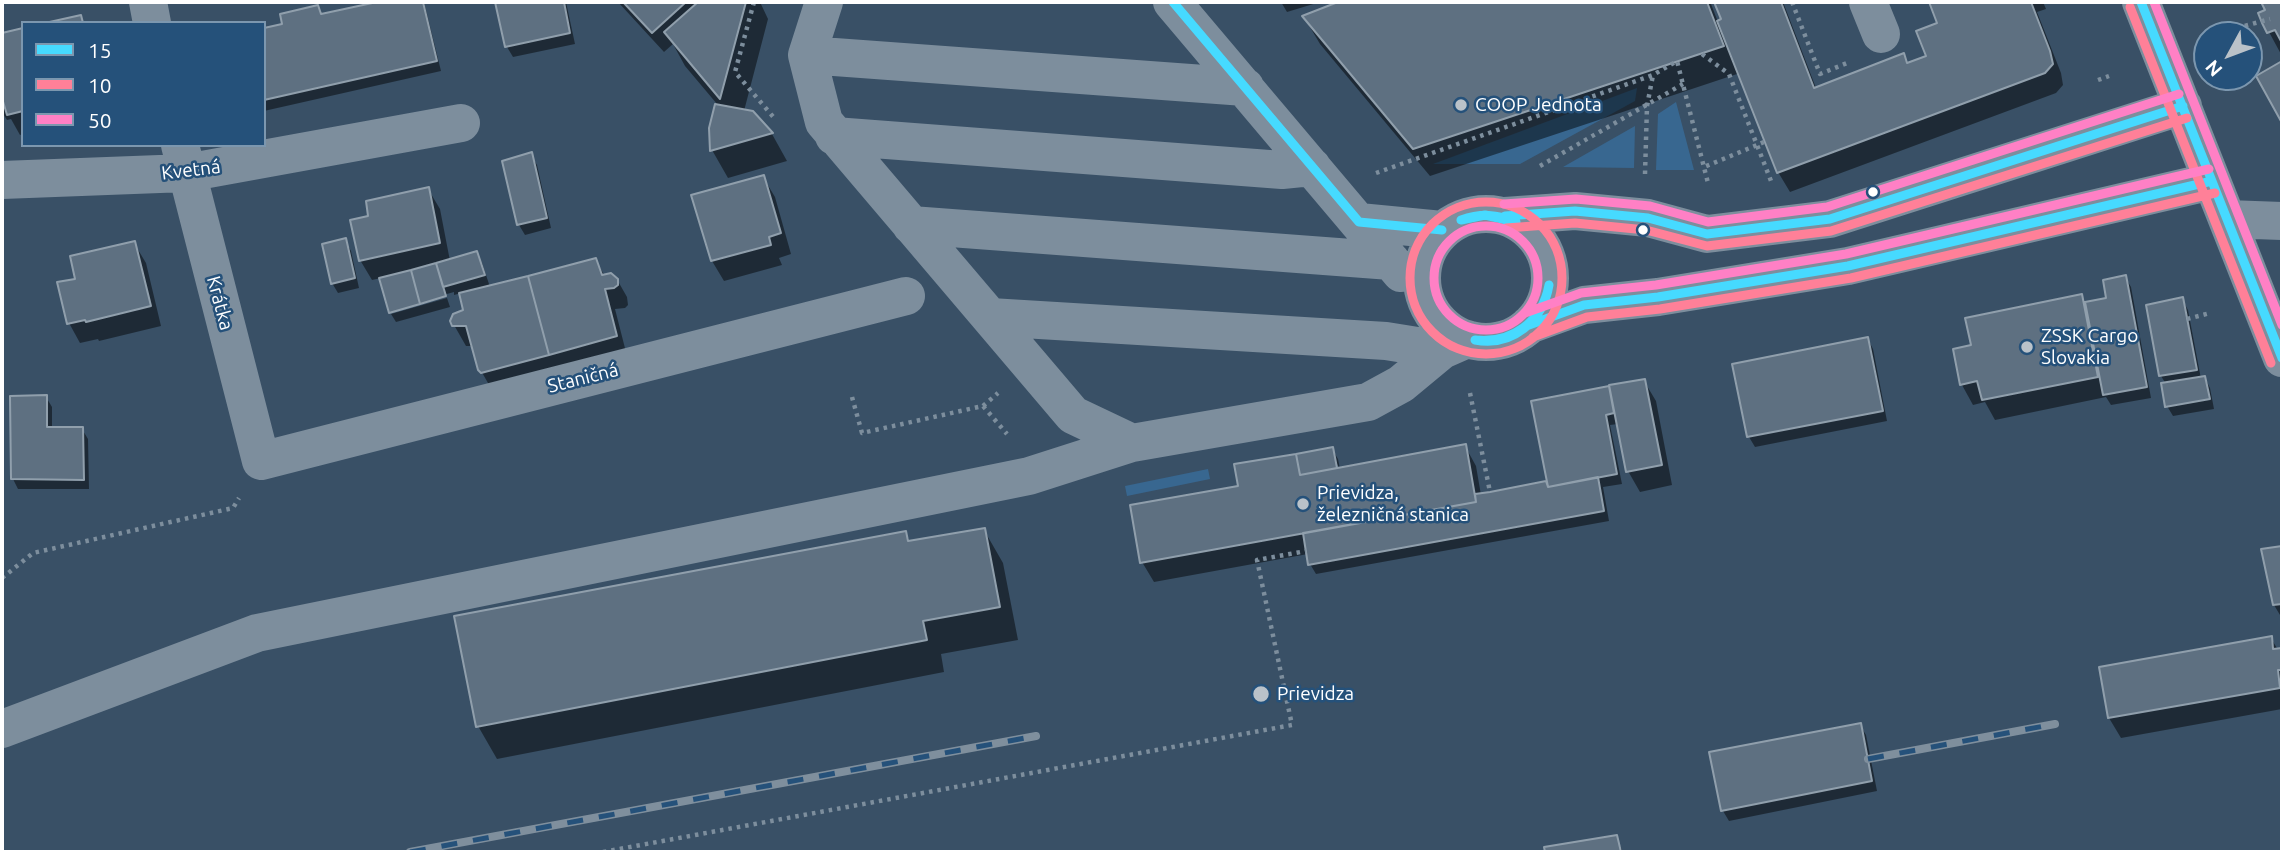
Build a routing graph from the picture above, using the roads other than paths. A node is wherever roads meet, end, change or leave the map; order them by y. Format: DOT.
graph roads {
  1 [pos="148,2"];
  2 [pos="824,2"];
  3 [pos="1173,2"];
  4 [pos="2141,2"];
  5 [pos="152,21"];
  6 [pos="807,55"];
  7 [pos="1245,87"];
  8 [pos="2183,106"];
  9 [pos="461,123"];
  10 [pos="834,135"];
  11 [pos="183,159"];
  12 [pos="1312,167"];
  13 [pos="2,180"];
  14 [pos="2212,181"];
  15 [pos="1505,216"];
  16 [pos="2227,219"];
  17 [pos="2282,221"];
  18 [pos="1359,222"];
  19 [pos="911,225"];
  20 [pos="1442,230"];
  21 [pos="1391,261"];
  22 [pos="906,296"];
  23 [pos="1429,307"];
  24 [pos="990,317"];
  25 [pos="1529,325"];
  26 [pos="1454,345"];
  27 [pos="2282,358"];
  28 [pos="1132,443"];
  29 [pos="261,461"];
  30 [pos="2,729"];
  1 -- 5 [label="street"];
  2 -- 6 [label="street"];
  3 -- 7 [label="street"];
  4 -- 8 [label="street"];
  6 -- 7 [label="street"];
  6 -- 10 [label="street"];
  7 -- 12 [label="street"];
  8 -- 14 [label="street"];
  8 -- 15 [label="street"];
  9 -- 11 [label="street, Kvetná"];
  10 -- 12 [label="street"];
  10 -- 19 [label="street"];
  11 -- 13 [label="street, Kvetná"];
  11 -- 29 [label="street, Krátka"];
  12 -- 18 [label="street"];
  14 -- 16 [label="street"];
  14 -- 25 [label="street"];
  15 -- 20 [label="street"];
  15 -- 25 [label="street"];
  16 -- 17 [label="street"];
  16 -- 27 [label="street"];
  18 -- 20 [label="street"];
  18 -- 21 [label="street"];
  19 -- 21 [label="street"];
  19 -- 24 [label="street"];
  20 -- 23 [label="street"];
  21 -- 23 [label="street"];
  22 -- 29 [label="street, Staničná"];
  23 -- 26 [label="street"];
  24 -- 26 [label="street"];
  24 -- 28 [label="street"];
  25 -- 26 [label="street"];
  26 -- 28 [label="street"];
  28 -- 30 [label="street"];
}
